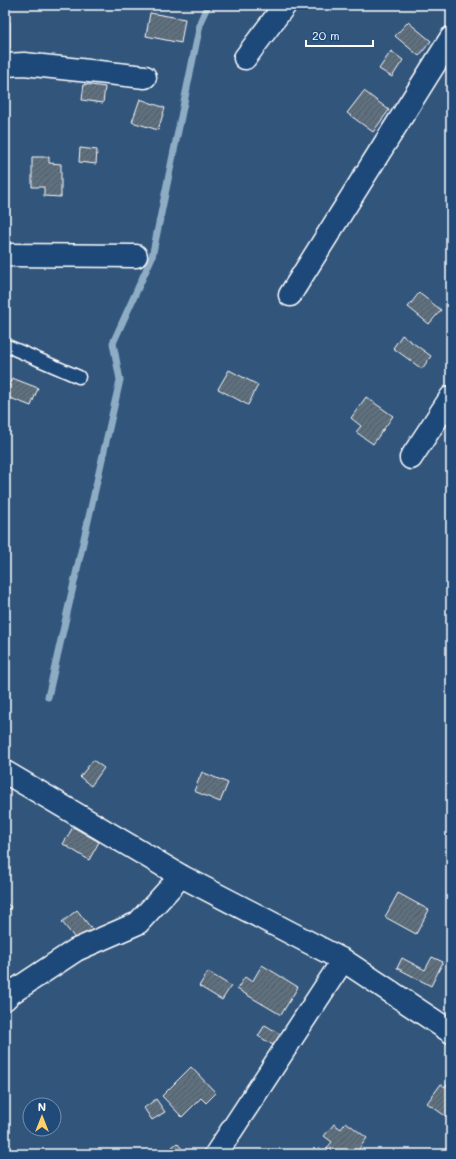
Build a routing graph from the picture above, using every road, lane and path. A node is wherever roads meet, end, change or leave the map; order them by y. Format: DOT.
graph roads {
  1 [pos="285,5"];
  2 [pos="451,38"];
  3 [pos="245,58"];
  4 [pos="5,65"];
  5 [pos="145,77"];
  6 [pos="5,255"];
  7 [pos="136,256"];
  8 [pos="290,295"];
  9 [pos="5,345"];
  10 [pos="79,377"];
  11 [pos="451,397"];
  12 [pos="411,458"];
  13 [pos="5,772"];
  14 [pos="181,876"];
  15 [pos="343,960"];
  16 [pos="7,993"];
  17 [pos="451,1032"];
  18 [pos="216,1154"];
  1 -- 3 [label="street"];
  2 -- 8 [label="street"];
  4 -- 5 [label="street"];
  6 -- 7 [label="street"];
  9 -- 10 [label="lane"];
  11 -- 12 [label="street"];
  13 -- 14 [label="street"];
  14 -- 15 [label="street"];
  14 -- 16 [label="street"];
  15 -- 17 [label="street"];
  15 -- 18 [label="street"];
}
